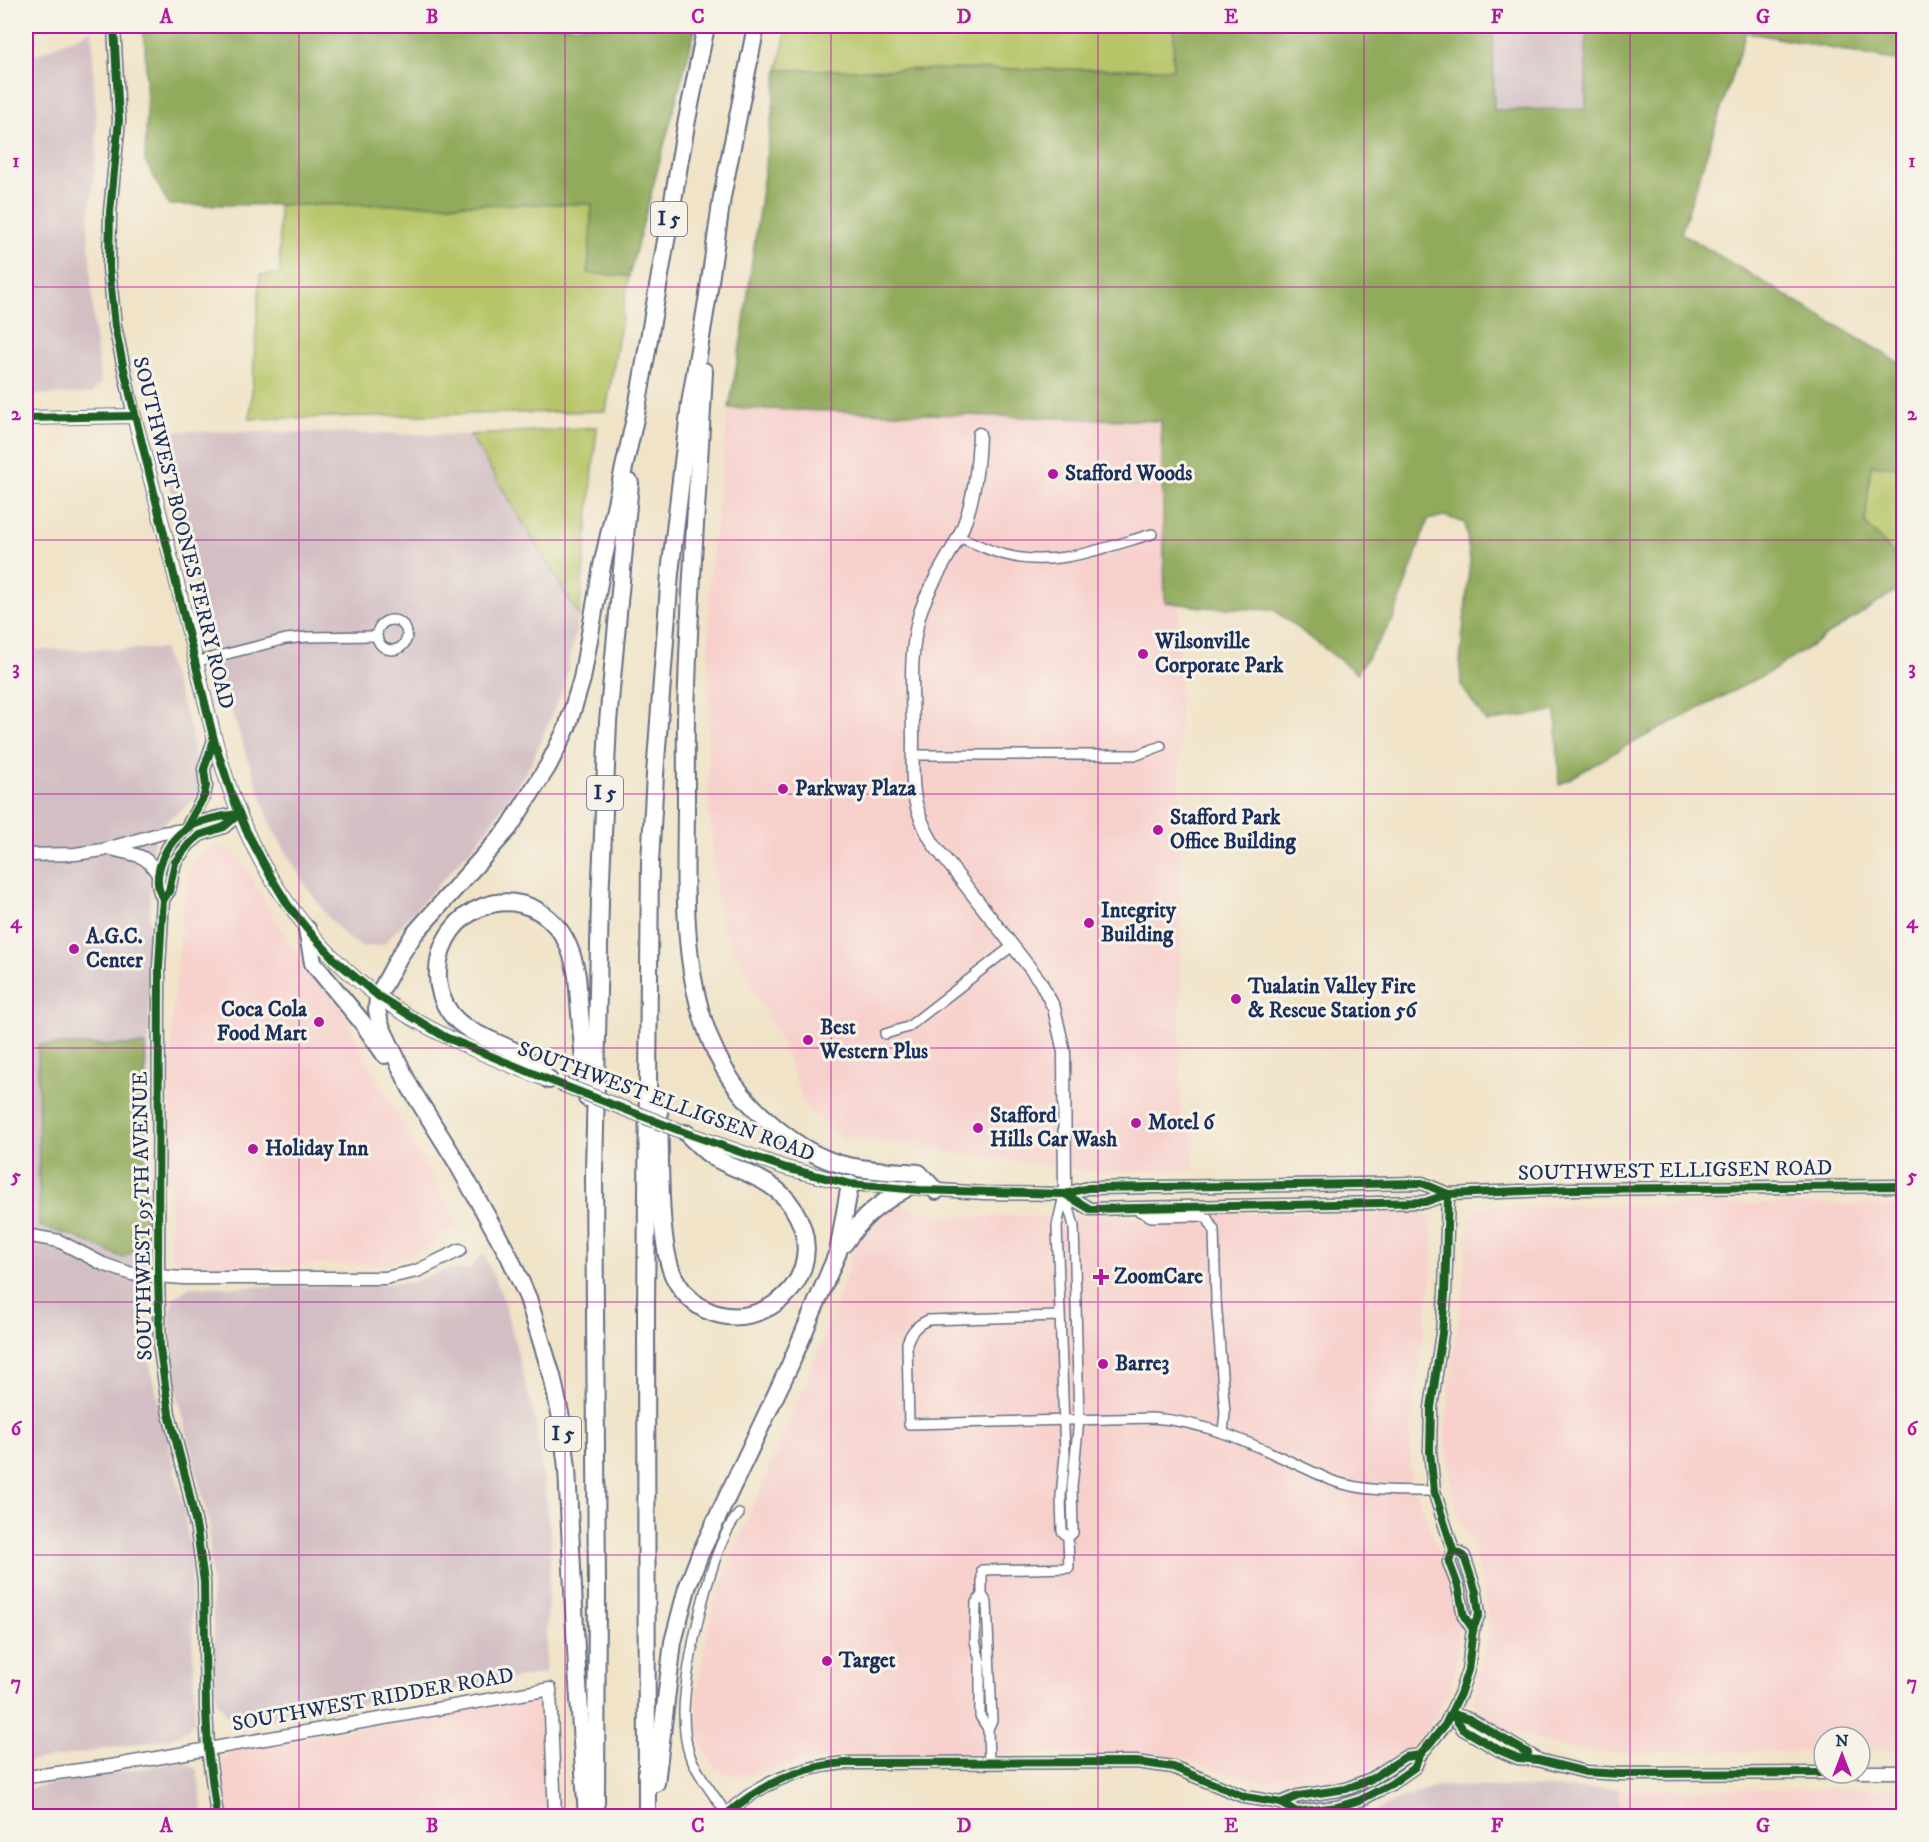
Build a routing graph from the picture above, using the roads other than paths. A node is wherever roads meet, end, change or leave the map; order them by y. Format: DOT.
graph roads {
  1 [pos="114,26"];
  2 [pos="706,26"];
  3 [pos="756,26"];
  4 [pos="708,295"];
  5 [pos="636,414"];
  6 [pos="134,416"];
  7 [pos="26,418"];
  8 [pos="979,434"];
  9 [pos="1152,534"];
  10 [pos="958,537"];
  11 [pos="376,636"];
  12 [pos="195,662"];
  13 [pos="214,740"];
  14 [pos="1161,746"];
  15 [pos="913,755"];
  16 [pos="239,814"];
  17 [pos="185,830"];
  18 [pos="111,849"];
  19 [pos="26,855"];
  20 [pos="159,876"];
  21 [pos="164,898"];
  22 [pos="308,929"];
  23 [pos="1011,947"];
  24 [pos="378,996"];
  25 [pos="649,998"];
  26 [pos="885,1034"];
  27 [pos="554,1082"];
  28 [pos="410,1087"];
  29 [pos="686,1133"];
  30 [pos="594,1173"];
  31 [pos="850,1184"];
  32 [pos="1904,1186"];
  33 [pos="905,1189"];
  34 [pos="936,1191"];
  35 [pos="1065,1194"];
  36 [pos="1448,1194"];
  37 [pos="1133,1208"];
  38 [pos="26,1235"];
  39 [pos="460,1250"];
  40 [pos="838,1252"];
  41 [pos="158,1276"];
  42 [pos="1059,1316"];
  43 [pos="1079,1420"];
  44 [pos="1064,1421"];
  45 [pos="1223,1432"];
  46 [pos="1434,1491"];
  47 [pos="739,1514"];
  48 [pos="1068,1537"];
  49 [pos="1451,1713"];
  50 [pos="208,1749"];
  51 [pos="989,1763"];
  52 [pos="1904,1772"];
  53 [pos="1812,1773"];
  54 [pos="1872,1773"];
  55 [pos="26,1777"];
  56 [pos="726,1815"];
  57 [pos="217,1816"];
  58 [pos="555,1816"];
  59 [pos="587,1816"];
  60 [pos="596,1816"];
  61 [pos="649,1816"];
  1 -- 6 [label="street, SOUTHWEST BOONES FERRY ROAD"];
  2 -- 5 [label="highway, I 5"];
  3 -- 4 [label="highway, I 5"];
  4 -- 25 [label="highway, I 5"];
  4 -- 34 [label="highway, I 5"];
  5 -- 24 [label="highway, I 5"];
  5 -- 30 [label="highway, I 5"];
  6 -- 7 [label="main road"];
  6 -- 12 [label="main road, SOUTHWEST BOONES FERRY ROAD"];
  8 -- 10 [label="street"];
  9 -- 10 [label="street"];
  10 -- 15 [label="street"];
  11 -- 12 [label="street"];
  12 -- 13 [label="main road, SOUTHWEST BOONES FERRY ROAD"];
  13 -- 16 [label="main road, SOUTHWEST BOONES FERRY ROAD"];
  13 -- 17 [label="street"];
  14 -- 15 [label="street"];
  15 -- 23 [label="street"];
  16 -- 17 [label="street"];
  16 -- 21 [label="street, SOUTHWEST 95TH AVENUE"];
  16 -- 22 [label="main road, SOUTHWEST BOONES FERRY ROAD"];
  17 -- 18 [label="street"];
  17 -- 20 [label="street"];
  18 -- 19 [label="street"];
  18 -- 20 [label="street"];
  20 -- 21 [label="street, SOUTHWEST 95TH AVENUE"];
  21 -- 41 [label="street, SOUTHWEST 95TH AVENUE"];
  22 -- 24 [label="main road, SOUTHWEST BOONES FERRY ROAD"];
  22 -- 28 [label="highway, I 5"];
  23 -- 26 [label="street"];
  23 -- 35 [label="street"];
  24 -- 27 [label="main road, SOUTHWEST ELLIGSEN ROAD"];
  24 -- 28 [label="highway, I 5"];
  25 -- 29 [label="highway, I 5"];
  25 -- 61 [label="highway, I 5"];
  27 -- 29 [label="main road, SOUTHWEST ELLIGSEN ROAD, bridge"];
  27 -- 30 [label="highway, I 5"];
  28 -- 59 [label="highway, I 5"];
  29 -- 31 [label="main road, SOUTHWEST ELLIGSEN ROAD"];
  30 -- 60 [label="highway, I 5"];
  31 -- 33 [label="street, SOUTHWEST ELLIGSEN ROAD"];
  31 -- 40 [label="highway, I 5"];
  32 -- 36 [label="street, SOUTHWEST ELLIGSEN ROAD"];
  33 -- 34 [label="street, SOUTHWEST ELLIGSEN ROAD"];
  33 -- 40 [label="highway, I 5"];
  34 -- 35 [label="street, SOUTHWEST ELLIGSEN ROAD"];
  35 -- 36 [label="street, SOUTHWEST ELLIGSEN ROAD"];
  35 -- 37 [label="street, SOUTHWEST ELLIGSEN ROAD"];
  35 -- 42 [label="street"];
  35 -- 43 [label="street"];
  36 -- 37 [label="street, SOUTHWEST ELLIGSEN ROAD"];
  36 -- 46 [label="street"];
  37 -- 45 [label="street"];
  38 -- 41 [label="street"];
  39 -- 41 [label="street"];
  40 -- 61 [label="highway, I 5"];
  41 -- 50 [label="street, SOUTHWEST 95TH AVENUE"];
  42 -- 44 [label="street"];
  42 -- 44 [label="street"];
  43 -- 44 [label="street"];
  43 -- 45 [label="street"];
  43 -- 48 [label="street"];
  44 -- 48 [label="street"];
  45 -- 46 [label="street"];
  46 -- 49 [label="street"];
  47 -- 56 [label="street"];
  48 -- 51 [label="street"];
  49 -- 51 [label="street"];
  49 -- 53 [label="street"];
  50 -- 55 [label="street, SOUTHWEST RIDDER ROAD"];
  50 -- 57 [label="street, SOUTHWEST 95TH AVENUE"];
  50 -- 58 [label="street, SOUTHWEST RIDDER ROAD"];
  51 -- 56 [label="street"];
  52 -- 54 [label="street"];
}
